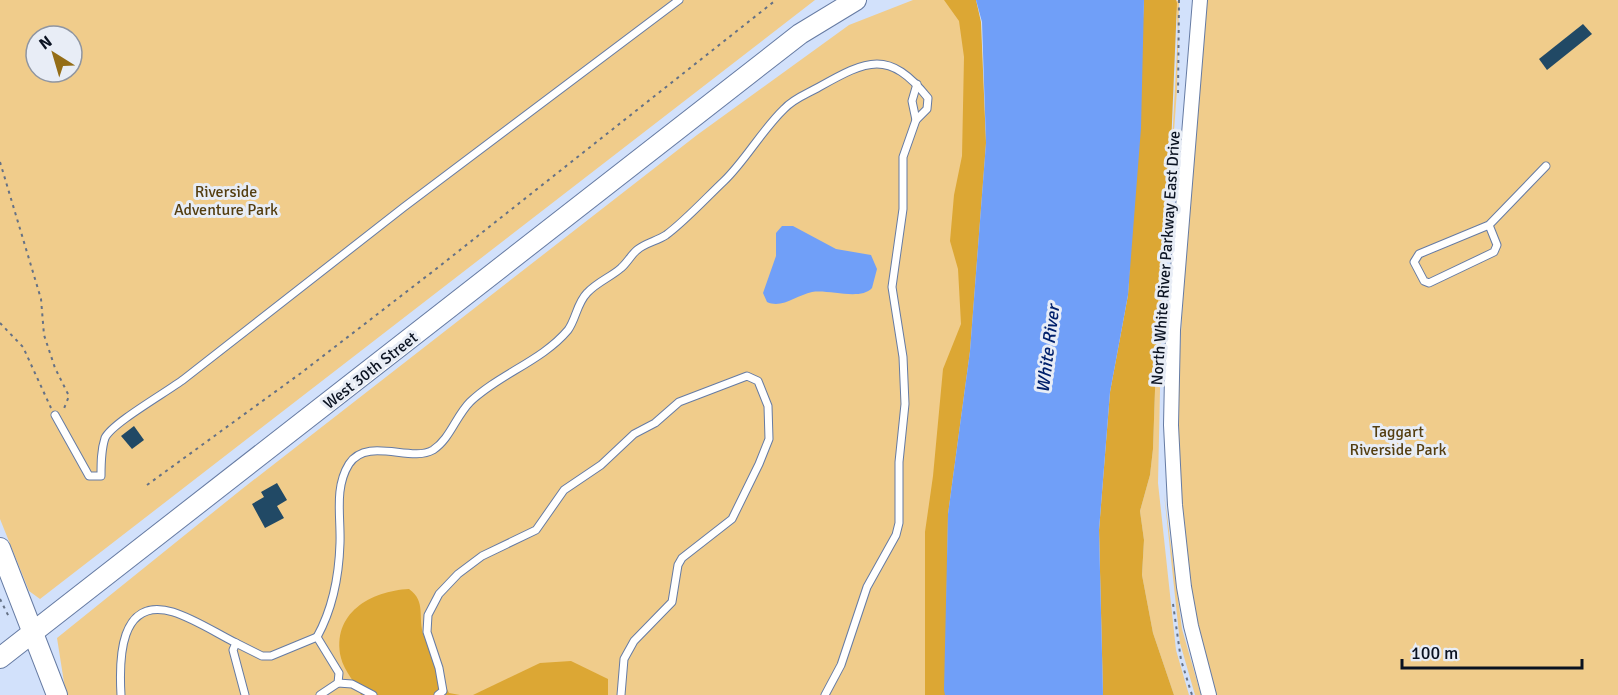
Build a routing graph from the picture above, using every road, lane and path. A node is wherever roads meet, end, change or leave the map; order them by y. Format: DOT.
graph roads {
  1 [pos="680,0"];
  2 [pos="776,0"];
  3 [pos="856,0"];
  4 [pos="1200,0"];
  5 [pos="917,84"];
  6 [pos="916,120"];
  7 [pos="0,162"];
  8 [pos="1546,166"];
  9 [pos="1489,225"];
  10 [pos="0,323"];
  11 [pos="55,415"];
  12 [pos="147,485"];
  13 [pos="0,548"];
  14 [pos="0,599"];
  15 [pos="9,617"];
  16 [pos="34,632"];
  17 [pos="317,637"];
  18 [pos="236,643"];
  19 [pos="0,658"];
  20 [pos="339,673"];
  21 [pos="338,683"];
  22 [pos="352,684"];
  23 [pos="57,695"];
  24 [pos="121,695"];
  25 [pos="245,695"];
  26 [pos="320,695"];
  27 [pos="373,695"];
  28 [pos="438,695"];
  29 [pos="621,695"];
  30 [pos="825,695"];
  31 [pos="1209,695"];
  1 -- 11 [label="lane"];
  2 -- 12 [label="path"];
  3 -- 16 [label="main road, West 30th Street"];
  4 -- 31 [label="street, North White River Parkway East Drive"];
  5 -- 6 [label="lane"];
  5 -- 6 [label="lane"];
  5 -- 17 [label="lane"];
  6 -- 30 [label="lane"];
  7 -- 11 [label="path"];
  8 -- 9 [label="lane"];
  9 -- 9 [label="lane"];
  10 -- 11 [label="path"];
  13 -- 16 [label="main road"];
  14 -- 15 [label="path"];
  16 -- 19 [label="main road, West 30th Street"];
  16 -- 23 [label="main road"];
  17 -- 18 [label="lane"];
  17 -- 20 [label="lane"];
  18 -- 24 [label="lane"];
  18 -- 25 [label="lane"];
  20 -- 21 [label="lane"];
  20 -- 22 [label="lane"];
  21 -- 22 [label="lane"];
  21 -- 26 [label="lane"];
  22 -- 27 [label="lane"];
  28 -- 29 [label="lane"];
}
